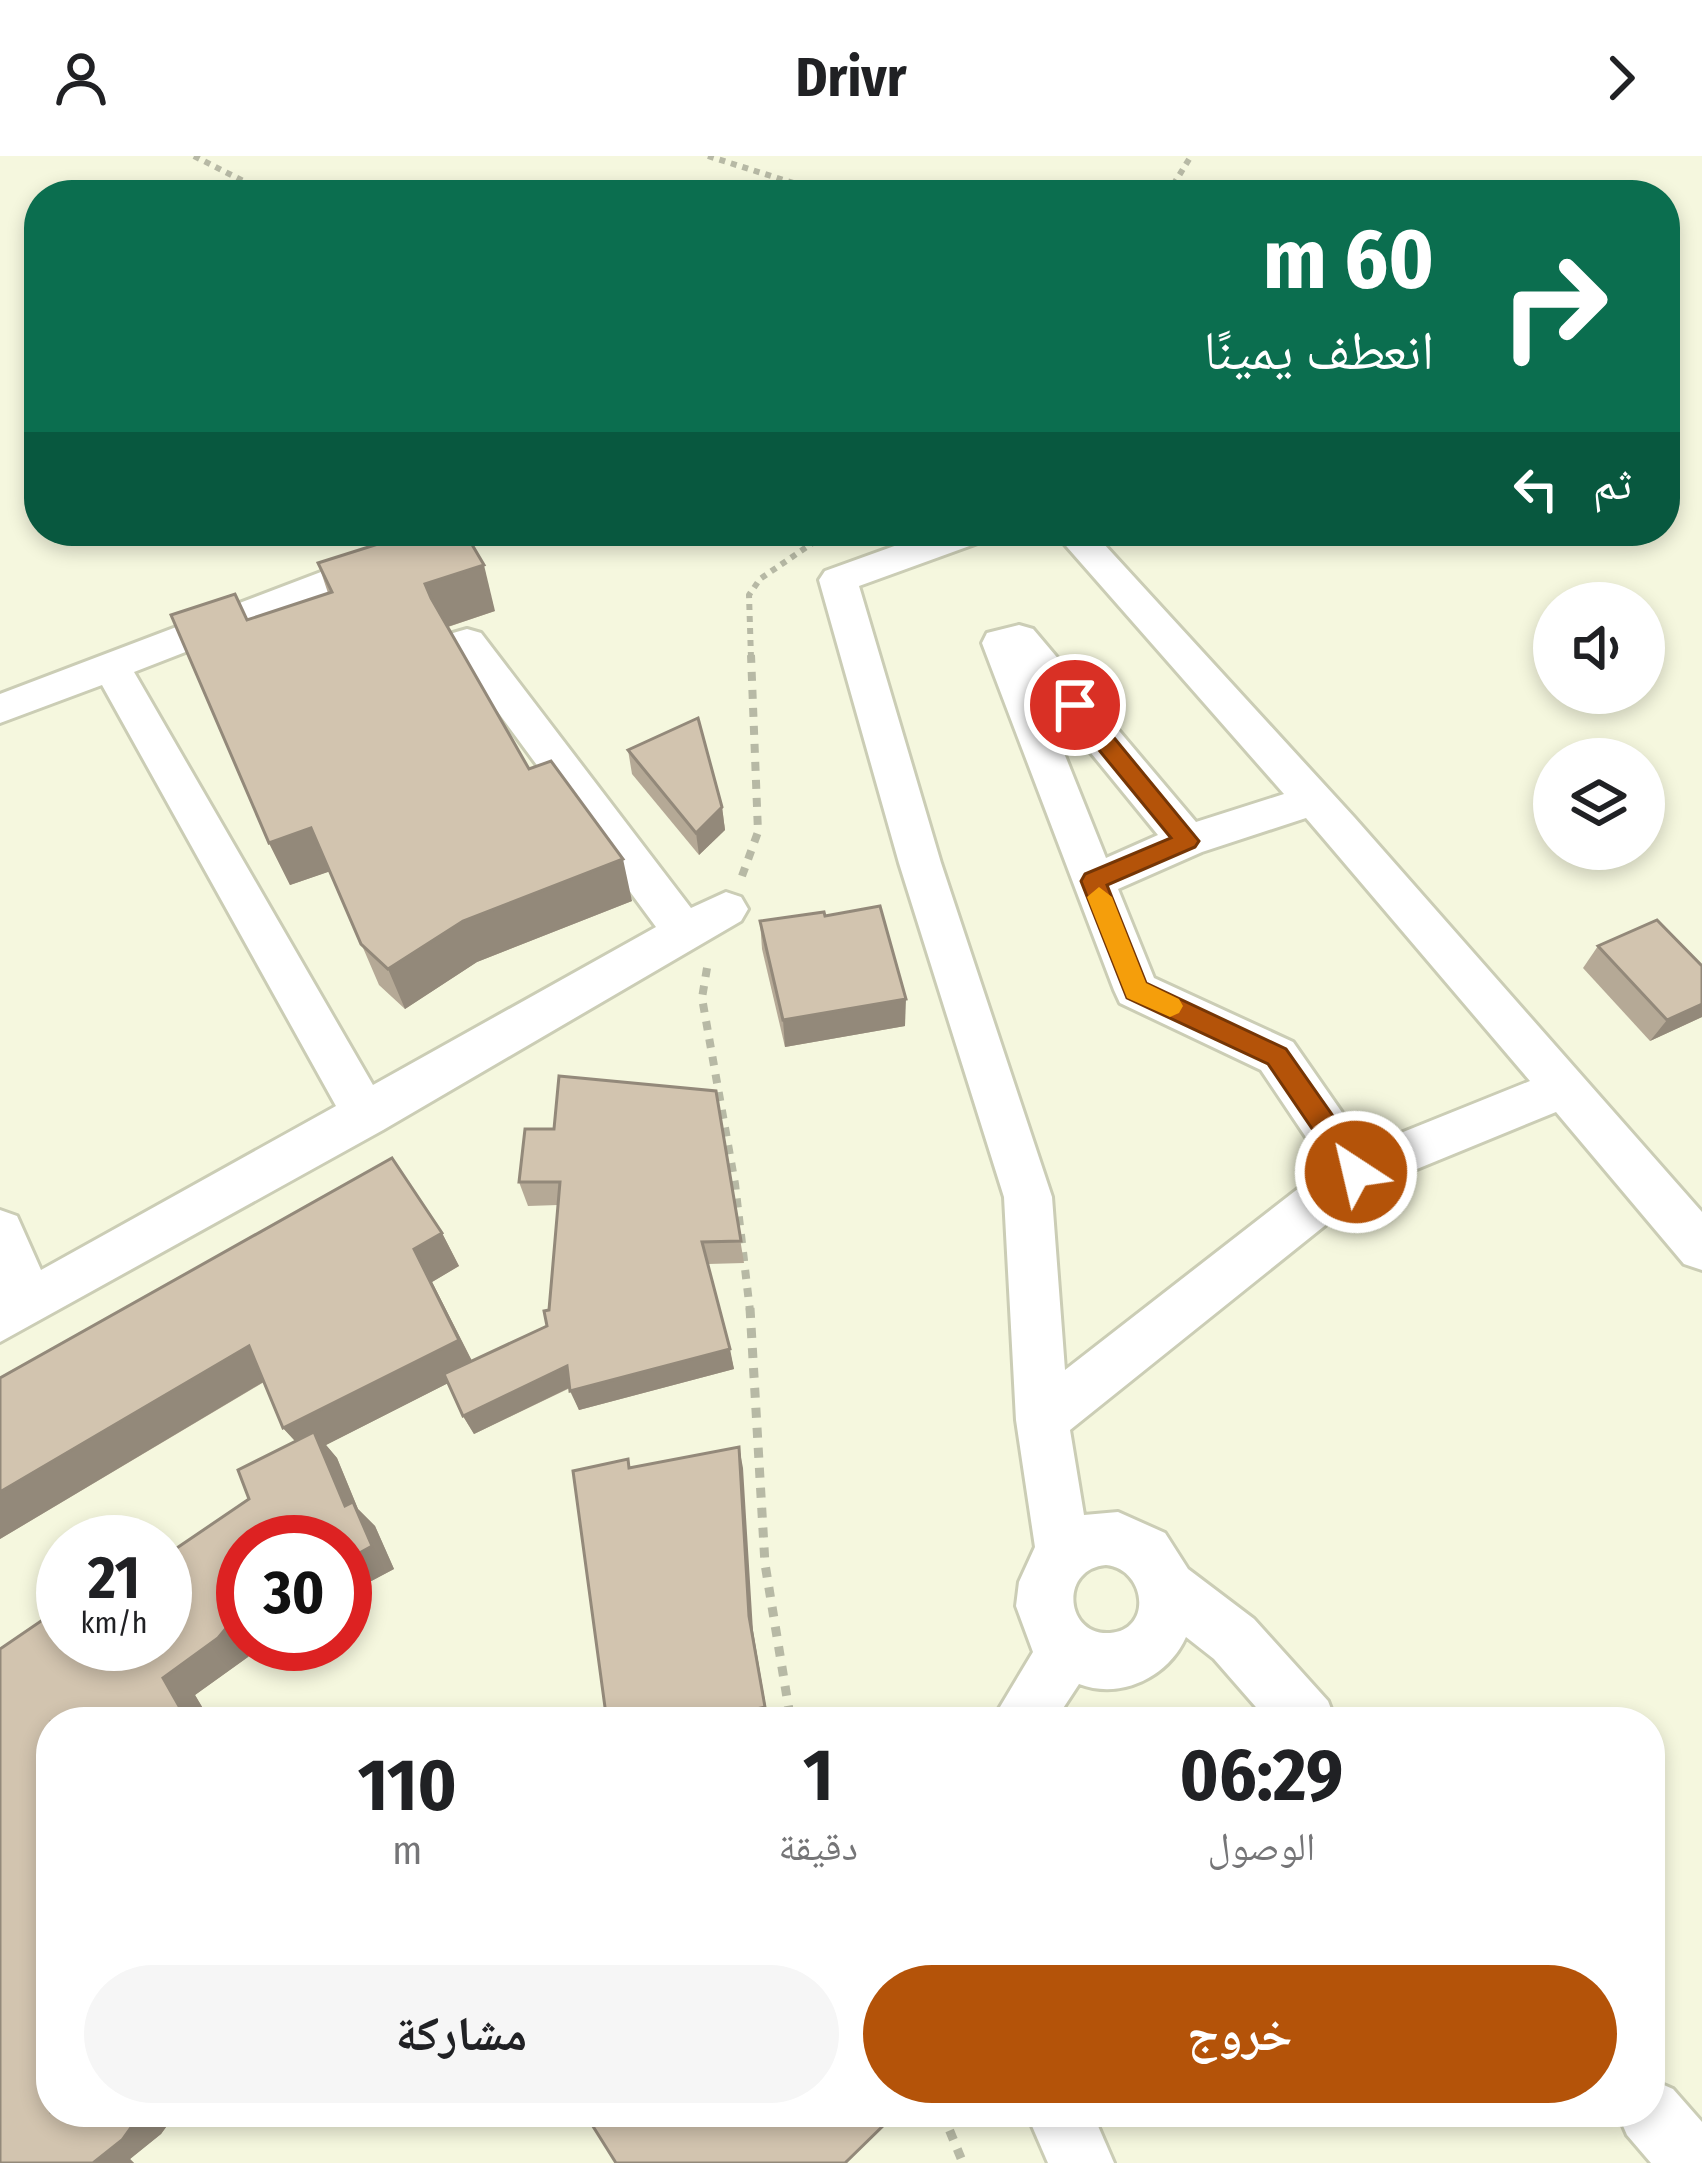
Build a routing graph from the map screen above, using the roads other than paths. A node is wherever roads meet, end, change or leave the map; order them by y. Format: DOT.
graph roads {
  1 [pos="932,546"];
  2 [pos="1084,546"];
  3 [pos="363,569"];
  4 [pos="467,642"];
  5 [pos="112,667"];
  6 [pos="0,709"];
  7 [pos="1314,800"];
  8 [pos="1187,841"];
  9 [pos="1094,881"];
  10 [pos="726,909"];
  11 [pos="685,933"];
  12 [pos="1565,1088"];
  13 [pos="366,1116"];
  14 [pos="1356,1172"];
  15 [pos="0,1232"];
  16 [pos="1702,1248"];
  17 [pos="15,1311"];
  18 [pos="1042,1420"];
  19 [pos="1063,1552"];
  20 [pos="1166,1587"];
  21 [pos="1070,1647"];
  22 [pos="1030,1707"];
  23 [pos="1293,1707"];
  24 [pos="1065,2127"];
  25 [pos="1663,2127"];
  26 [pos="1081,2163"];
  27 [pos="1694,2163"];
  1 -- 18 [label="street"];
  2 -- 7 [label="street"];
  3 -- 5 [label="street"];
  4 -- 11 [label="street"];
  5 -- 6 [label="street"];
  5 -- 13 [label="street"];
  7 -- 8 [label="street"];
  7 -- 12 [label="street"];
  8 -- 9 [label="street"];
  8 -- 9 [label="street"];
  9 -- 14 [label="street"];
  10 -- 11 [label="street"];
  11 -- 13 [label="street"];
  12 -- 14 [label="street"];
  12 -- 16 [label="street"];
  13 -- 17 [label="street"];
  14 -- 18 [label="street"];
  15 -- 17 [label="street"];
  18 -- 19 [label="street"];
  19 -- 20 [label="street"];
  19 -- 21 [label="street"];
  20 -- 21 [label="street"];
  20 -- 23 [label="street"];
  21 -- 22 [label="street"];
  24 -- 26 [label="street"];
  25 -- 27 [label="street"];
}
